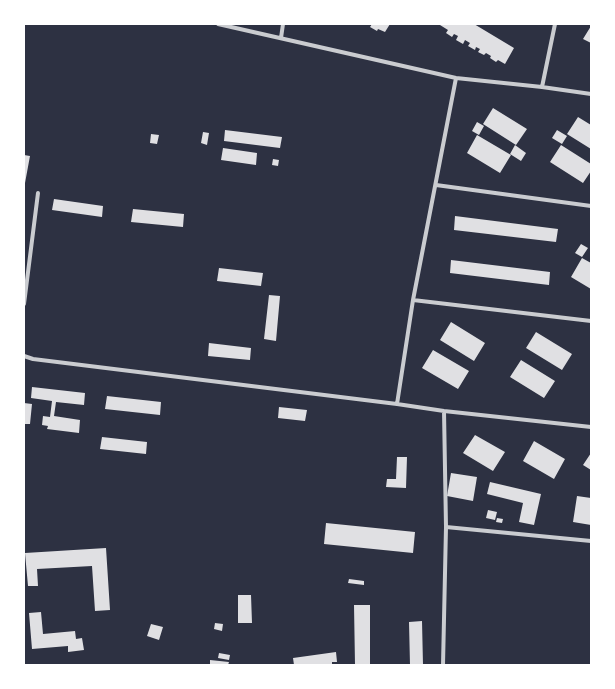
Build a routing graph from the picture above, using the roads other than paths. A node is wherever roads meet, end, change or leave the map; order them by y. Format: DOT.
graph roads {
  1 [pos="218,24"];
  2 [pos="283,24"];
  3 [pos="555,24"];
  4 [pos="281,38"];
  5 [pos="456,78"];
  6 [pos="542,87"];
  7 [pos="591,94"];
  8 [pos="436,185"];
  9 [pos="38,193"];
  10 [pos="591,206"];
  11 [pos="413,300"];
  12 [pos="24,304"];
  13 [pos="591,321"];
  14 [pos="24,356"];
  15 [pos="397,404"];
  16 [pos="444,411"];
  17 [pos="591,427"];
  18 [pos="446,527"];
  19 [pos="591,541"];
  20 [pos="443,665"];
  1 -- 4 [label="street"];
  2 -- 4 [label="street"];
  3 -- 6 [label="street"];
  4 -- 5 [label="street"];
  5 -- 6 [label="street"];
  5 -- 8 [label="street"];
  6 -- 7 [label="street"];
  8 -- 10 [label="street"];
  8 -- 11 [label="street"];
  9 -- 12 [label="street"];
  11 -- 13 [label="street"];
  11 -- 15 [label="street"];
  14 -- 15 [label="street"];
  15 -- 16 [label="street"];
  16 -- 17 [label="street"];
  16 -- 18 [label="street"];
  18 -- 19 [label="street"];
  18 -- 20 [label="street"];
}
